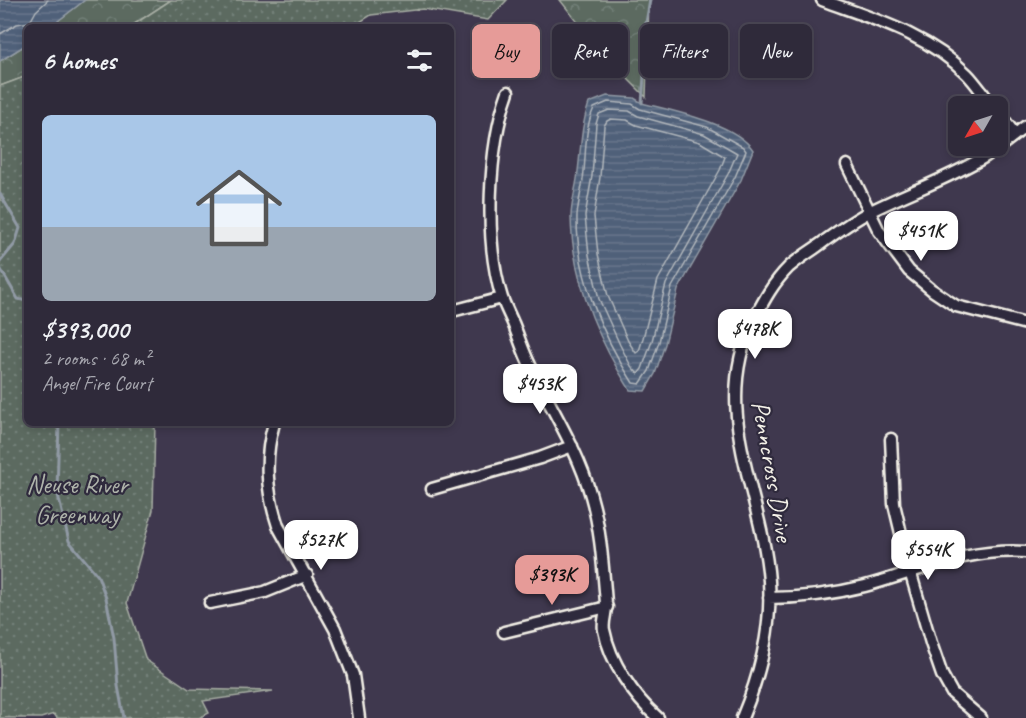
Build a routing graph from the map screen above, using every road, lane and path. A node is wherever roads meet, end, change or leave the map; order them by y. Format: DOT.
graph roads {
  1 [pos="822,0"];
  2 [pos="508,92"];
  3 [pos="985,96"];
  4 [pos="1008,125"];
  5 [pos="1026,126"];
  6 [pos="1015,134"];
  7 [pos="847,165"];
  8 [pos="869,212"];
  9 [pos="502,298"];
  10 [pos="454,310"];
  11 [pos="1026,324"];
  12 [pos="273,426"];
  13 [pos="891,439"];
  14 [pos="572,446"];
  15 [pos="432,489"];
  16 [pos="1026,552"];
  17 [pos="910,571"];
  18 [pos="307,575"];
  19 [pos="769,598"];
  20 [pos="210,603"];
  21 [pos="606,607"];
  22 [pos="504,632"];
  23 [pos="359,718"];
  24 [pos="658,718"];
  25 [pos="742,718"];
  26 [pos="981,718"];
  1 -- 3 [label="street"];
  2 -- 9 [label="street"];
  4 -- 6 [label="street"];
  5 -- 6 [label="street, Penncross Drive"];
  6 -- 8 [label="street, Penncross Drive"];
  7 -- 8 [label="street"];
  8 -- 11 [label="street"];
  8 -- 19 [label="street, Penncross Drive"];
  9 -- 10 [label="street"];
  9 -- 14 [label="street"];
  12 -- 18 [label="street"];
  13 -- 17 [label="street"];
  14 -- 15 [label="street"];
  14 -- 21 [label="street"];
  16 -- 17 [label="street"];
  17 -- 19 [label="street"];
  17 -- 26 [label="street"];
  18 -- 20 [label="street"];
  18 -- 23 [label="street"];
  19 -- 25 [label="street, Penncross Drive"];
  21 -- 22 [label="street"];
  21 -- 24 [label="street"];
}
